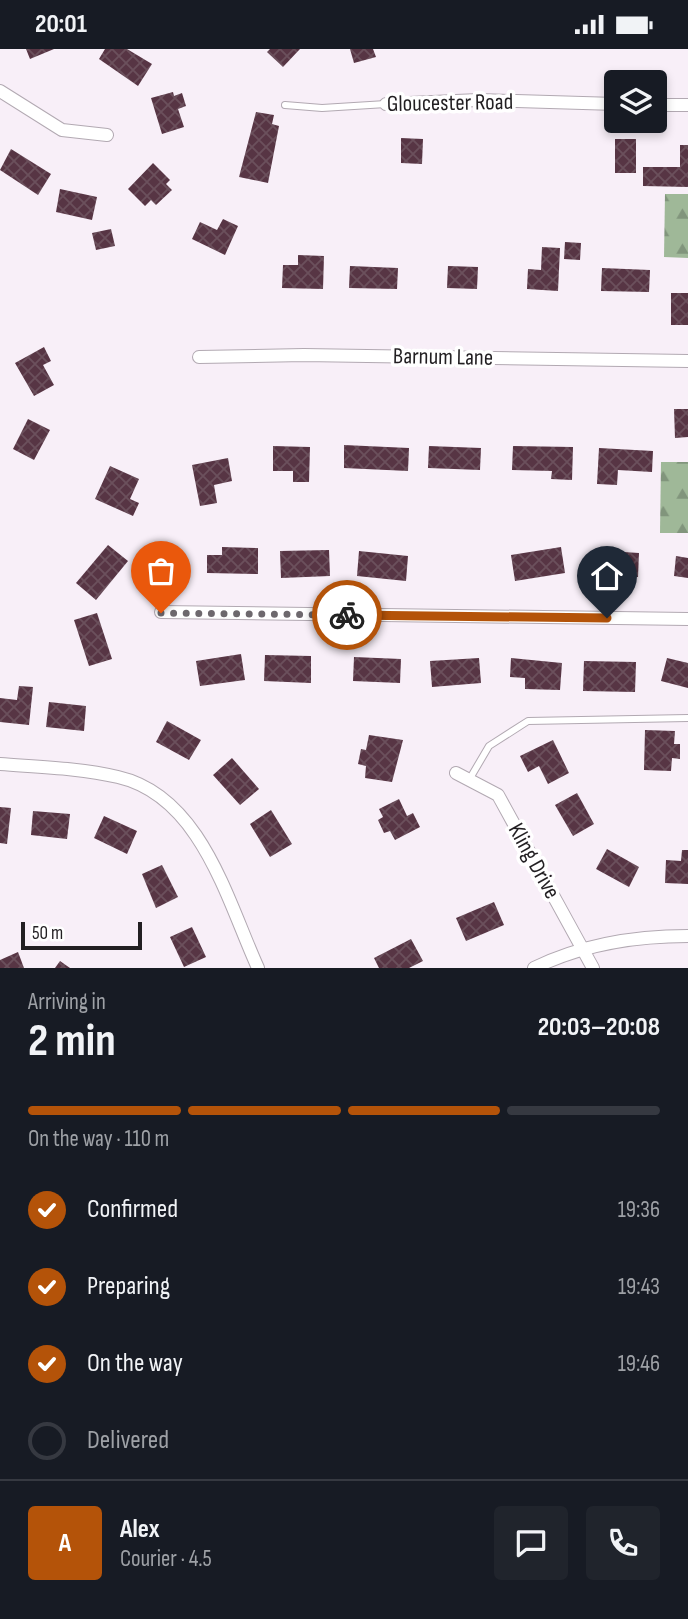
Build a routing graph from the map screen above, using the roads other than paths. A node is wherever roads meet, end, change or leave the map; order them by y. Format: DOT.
graph roads {
  1 [pos="0,91"];
  2 [pos="386,104"];
  3 [pos="604,104"];
  4 [pos="285,105"];
  5 [pos="667,105"];
  6 [pos="688,105"];
  7 [pos="107,135"];
  8 [pos="199,358"];
  9 [pos="688,361"];
  10 [pos="161,613"];
  11 [pos="688,619"];
  12 [pos="688,719"];
  13 [pos="0,764"];
  14 [pos="456,773"];
  15 [pos="469,780"];
  16 [pos="688,936"];
  17 [pos="583,949"];
  18 [pos="258,968"];
  19 [pos="534,968"];
  20 [pos="593,968"];
  1 -- 7 [label="street"];
  2 -- 3 [label="street, Gloucester Road"];
  2 -- 4 [label="lane, Gloucester Road"];
  5 -- 6 [label="street"];
  8 -- 9 [label="street, Barnum Lane"];
  10 -- 11 [label="street"];
  12 -- 15 [label="lane"];
  13 -- 18 [label="street"];
  14 -- 15 [label="street, Kling Drive"];
  15 -- 17 [label="street, Kling Drive"];
  16 -- 17 [label="street"];
  17 -- 19 [label="street"];
  17 -- 20 [label="street, Kling Drive"];
}
